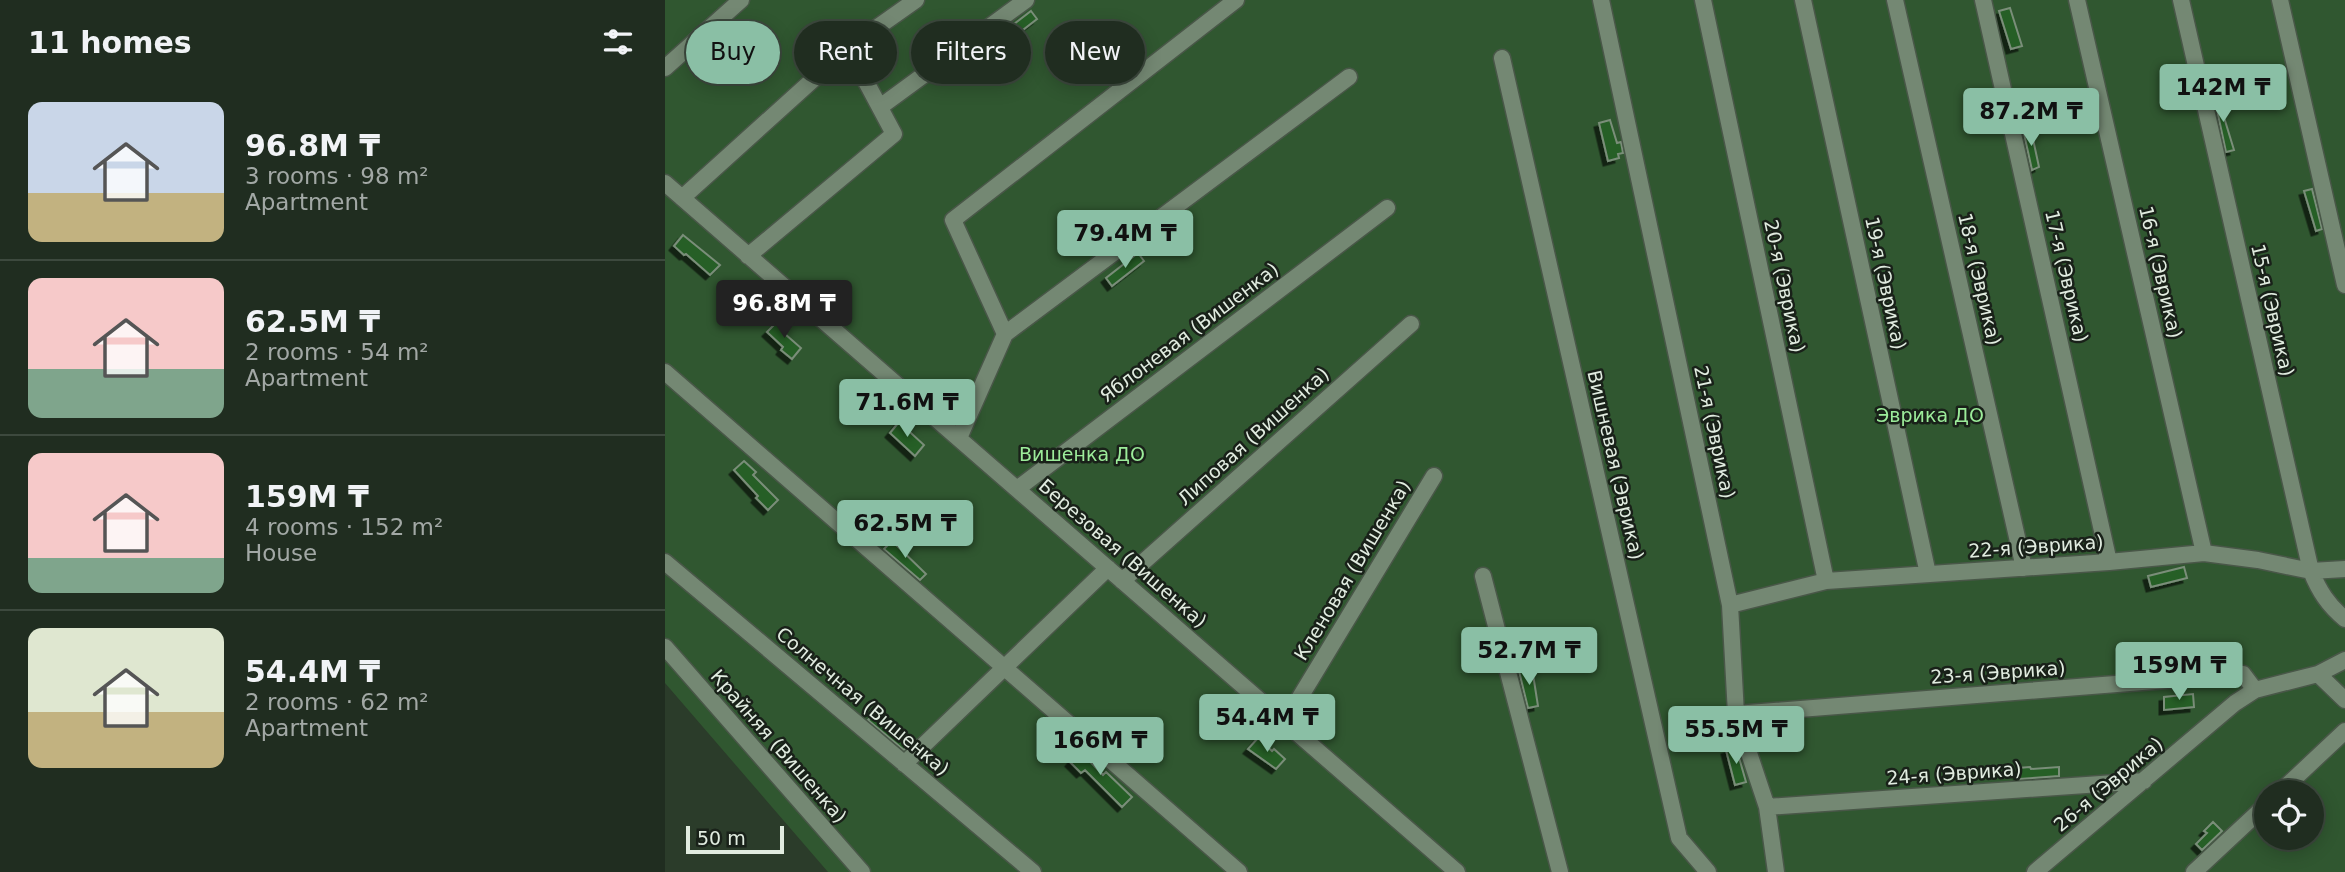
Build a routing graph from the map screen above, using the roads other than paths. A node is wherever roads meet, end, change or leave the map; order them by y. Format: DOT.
graph roads {
  1 [pos="741,0"];
  2 [pos="916,0"];
  3 [pos="1026,0"];
  4 [pos="1236,0"];
  5 [pos="1601,0"];
  6 [pos="1703,0"];
  7 [pos="1803,0"];
  8 [pos="1895,0"];
  9 [pos="1983,0"];
  10 [pos="2077,0"];
  11 [pos="2181,0"];
  12 [pos="2280,0"];
  13 [pos="886,21"];
  14 [pos="1502,58"];
  15 [pos="665,68"];
  16 [pos="1349,77"];
  17 [pos="808,84"];
  18 [pos="868,84"];
  19 [pos="880,107"];
  20 [pos="665,183"];
  21 [pos="682,198"];
  22 [pos="1387,208"];
  23 [pos="748,256"];
  24 [pos="2345,285"];
  25 [pos="1412,324"];
  26 [pos="1005,334"];
  27 [pos="665,372"];
  28 [pos="959,438"];
  29 [pos="1434,476"];
  30 [pos="1017,489"];
  31 [pos="2204,553"];
  32 [pos="665,562"];
  33 [pos="2109,562"];
  34 [pos="1108,568"];
  35 [pos="2024,568"];
  36 [pos="2345,569"];
  37 [pos="2311,571"];
  38 [pos="1928,574"];
  39 [pos="1483,576"];
  40 [pos="1122,580"];
  41 [pos="1826,581"];
  42 [pos="1730,605"];
  43 [pos="2345,619"];
  44 [pos="665,647"];
  45 [pos="2345,660"];
  46 [pos="1004,668"];
  47 [pos="2318,674"];
  48 [pos="2255,690"];
  49 [pos="2345,700"];
  50 [pos="1736,714"];
  51 [pos="1285,722"];
  52 [pos="2345,731"];
  53 [pos="904,764"];
  54 [pos="2293,780"];
  55 [pos="2144,781"];
  56 [pos="1767,807"];
  57 [pos="2254,816"];
  58 [pos="862,872"];
  59 [pos="1033,872"];
  60 [pos="1239,872"];
  61 [pos="1457,872"];
  62 [pos="1560,872"];
  63 [pos="1709,872"];
  64 [pos="1776,872"];
  65 [pos="2035,872"];
  66 [pos="2194,872"];
  1 -- 15 [label="lane"];
  2 -- 13 [label="lane"];
  3 -- 19 [label="lane"];
  4 -- 26 [label="lane"];
  5 -- 42 [label="lane, 21-я (Эврика)"];
  6 -- 41 [label="lane, 20-я (Эврика)"];
  7 -- 38 [label="lane, 19-я (Эврика)"];
  8 -- 35 [label="lane, 18-я (Эврика)"];
  9 -- 33 [label="lane, 17-я (Эврика)"];
  10 -- 31 [label="lane, 16-я (Эврика)"];
  11 -- 37 [label="lane, 15-я (Эврика)"];
  12 -- 24 [label="lane"];
  14 -- 63 [label="lane, Вишневая (Эврика)"];
  16 -- 26 [label="lane"];
  17 -- 21 [label="lane"];
  18 -- 19 [label="lane"];
  19 -- 23 [label="lane"];
  20 -- 21 [label="lane, Березовая (Вишенка)"];
  21 -- 23 [label="lane, Березовая (Вишенка)"];
  22 -- 30 [label="lane, Яблоневая (Вишенка)"];
  23 -- 28 [label="lane, Березовая (Вишенка)"];
  25 -- 40 [label="lane, Липовая (Вишенка)"];
  26 -- 28 [label="lane"];
  27 -- 46 [label="lane"];
  28 -- 30 [label="lane, Березовая (Вишенка)"];
  29 -- 51 [label="lane, Кленовая (Вишенка)"];
  30 -- 34 [label="lane, Березовая (Вишенка)"];
  31 -- 33 [label="lane, 22-я (Эврика)"];
  31 -- 37 [label="lane, 22-я (Эврика)"];
  32 -- 53 [label="lane, Солнечная (Вишенка)"];
  33 -- 35 [label="lane, 22-я (Эврика)"];
  34 -- 40 [label="lane, Березовая (Вишенка)"];
  34 -- 46 [label="lane"];
  35 -- 38 [label="lane, 22-я (Эврика)"];
  36 -- 37 [label="lane, 22-я (Эврика)"];
  37 -- 43 [label="lane, 15-я (Эврика)"];
  38 -- 41 [label="lane, 22-я (Эврика)"];
  39 -- 62 [label="lane"];
  40 -- 51 [label="lane, Березовая (Вишенка)"];
  41 -- 42 [label="lane, 22-я (Эврика)"];
  42 -- 50 [label="lane, 21-я (Эврика)"];
  44 -- 58 [label="lane, Крайняя (Вишенка)"];
  45 -- 47 [label="lane"];
  46 -- 53 [label="lane"];
  46 -- 60 [label="lane"];
  47 -- 48 [label="lane, 26-я (Эврика)"];
  47 -- 49 [label="lane"];
  48 -- 50 [label="lane, 23-я (Эврика)"];
  48 -- 55 [label="lane, 26-я (Эврика)"];
  50 -- 56 [label="lane, 21-я (Эврика)"];
  51 -- 61 [label="lane, Березовая (Вишенка)"];
  52 -- 54 [label="lane"];
  53 -- 59 [label="lane, Солнечная (Вишенка)"];
  55 -- 56 [label="lane, 24-я (Эврика)"];
  55 -- 65 [label="lane, 26-я (Эврика)"];
  56 -- 64 [label="lane, 21-я (Эврика)"];
  57 -- 66 [label="lane"];
}
